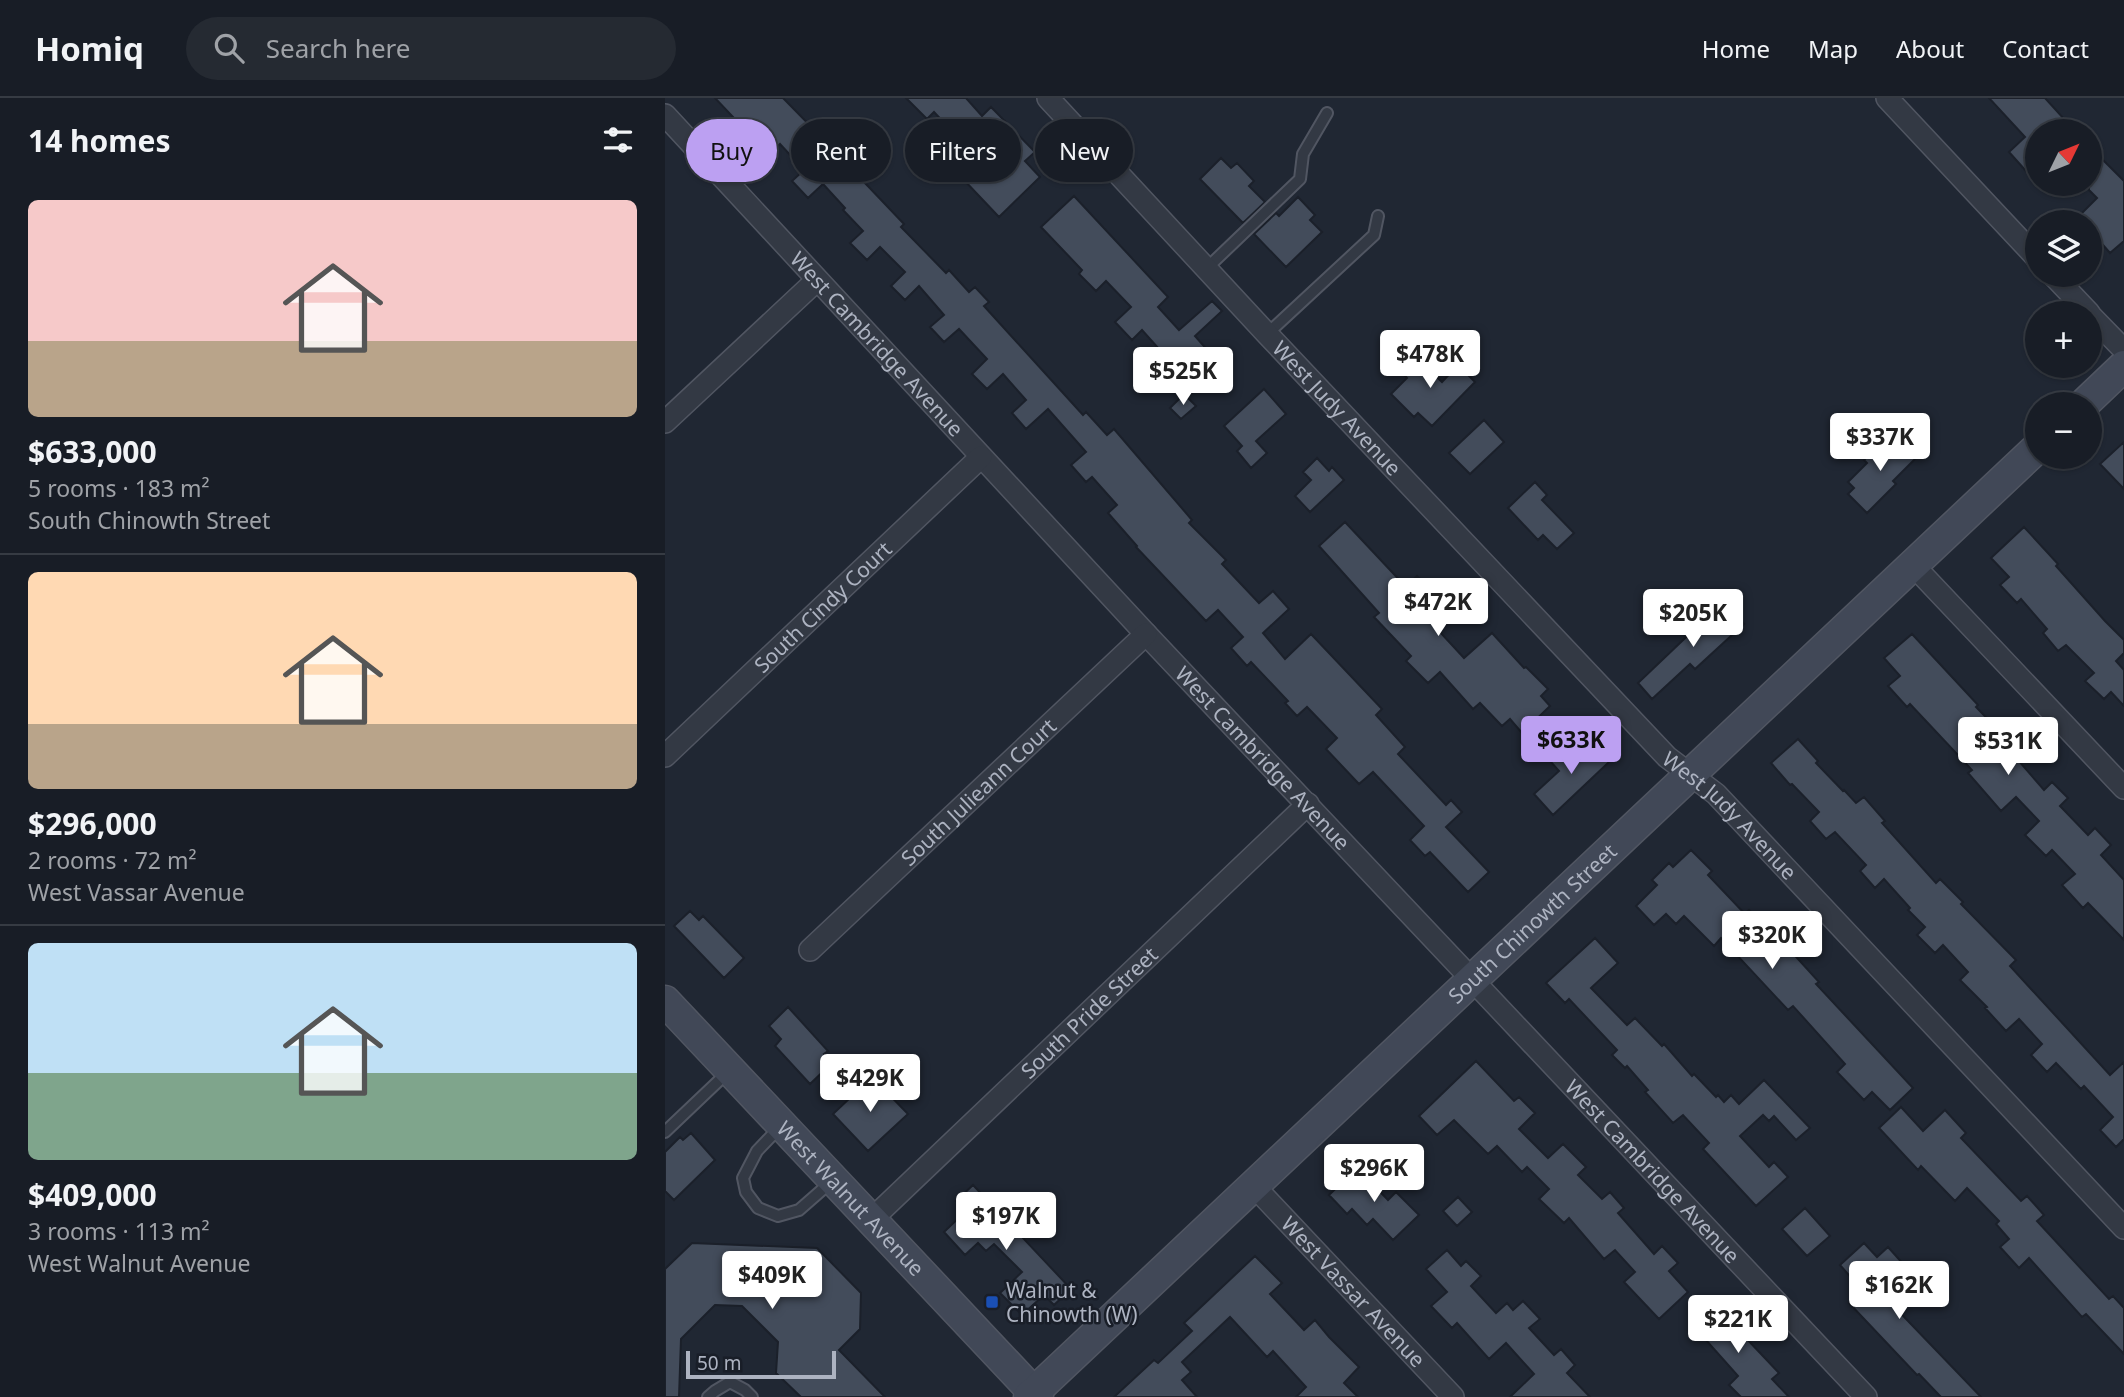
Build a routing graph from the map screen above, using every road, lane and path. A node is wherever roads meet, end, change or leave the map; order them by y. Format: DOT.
graph roads {
  1 [pos="1048,98"];
  2 [pos="1887,98"];
  3 [pos="1327,113"];
  4 [pos="665,115"];
  5 [pos="1378,216"];
  6 [pos="2025,245"];
  7 [pos="1206,269"];
  8 [pos="817,280"];
  9 [pos="2064,287"];
  10 [pos="2077,301"];
  11 [pos="2102,327"];
  12 [pos="1266,334"];
  13 [pos="2124,350"];
  14 [pos="2124,366"];
  15 [pos="2097,392"];
  16 [pos="665,422"];
  17 [pos="981,457"];
  18 [pos="2025,459"];
  19 [pos="1913,565"];
  20 [pos="1146,635"];
  21 [pos="665,756"];
  22 [pos="1690,775"];
  23 [pos="2124,788"];
  24 [pos="1308,804"];
  25 [pos="810,950"];
  26 [pos="1473,981"];
  27 [pos="665,1001"];
  28 [pos="730,1070"];
  29 [pos="781,1126"];
  30 [pos="665,1132"];
  31 [pos="833,1180"];
  32 [pos="1254,1186"];
  33 [pos="871,1220"];
  34 [pos="2124,1228"];
  35 [pos="1033,1396"];
  36 [pos="708,1397"];
  37 [pos="752,1397"];
  38 [pos="1454,1397"];
  39 [pos="1866,1397"];
  1 -- 7 [label="street, West Judy Avenue"];
  2 -- 6 [label="street"];
  3 -- 7 [label="lane"];
  4 -- 8 [label="street, West Cambridge Avenue"];
  5 -- 12 [label="lane"];
  7 -- 12 [label="street, West Judy Avenue"];
  8 -- 16 [label="street"];
  8 -- 17 [label="street, West Cambridge Avenue"];
  9 -- 10 [label="street"];
  11 -- 13 [label="street"];
  12 -- 22 [label="street, West Judy Avenue"];
  14 -- 15 [label="street"];
  17 -- 20 [label="street, West Cambridge Avenue"];
  17 -- 21 [label="street, South Cindy Court"];
  18 -- 19 [label="street, South Chinowth Street"];
  19 -- 22 [label="street, South Chinowth Street"];
  19 -- 23 [label="street"];
  20 -- 24 [label="street, West Cambridge Avenue"];
  20 -- 25 [label="street, South Julieann Court"];
  22 -- 26 [label="street, South Chinowth Street"];
  22 -- 34 [label="street, West Judy Avenue"];
  24 -- 26 [label="street, West Cambridge Avenue"];
  24 -- 33 [label="street, South Pride Street"];
  26 -- 32 [label="street, South Chinowth Street"];
  26 -- 39 [label="street, West Cambridge Avenue"];
  27 -- 28 [label="street, West Walnut Avenue"];
  28 -- 29 [label="street, West Walnut Avenue"];
  28 -- 30 [label="lane"];
  29 -- 31 [label="street, West Walnut Avenue"];
  29 -- 31 [label="lane"];
  31 -- 33 [label="street, West Walnut Avenue"];
  32 -- 35 [label="street, South Chinowth Street"];
  32 -- 38 [label="street, West Vassar Avenue"];
  33 -- 35 [label="street, West Walnut Avenue"];
  36 -- 37 [label="lane"];
}
